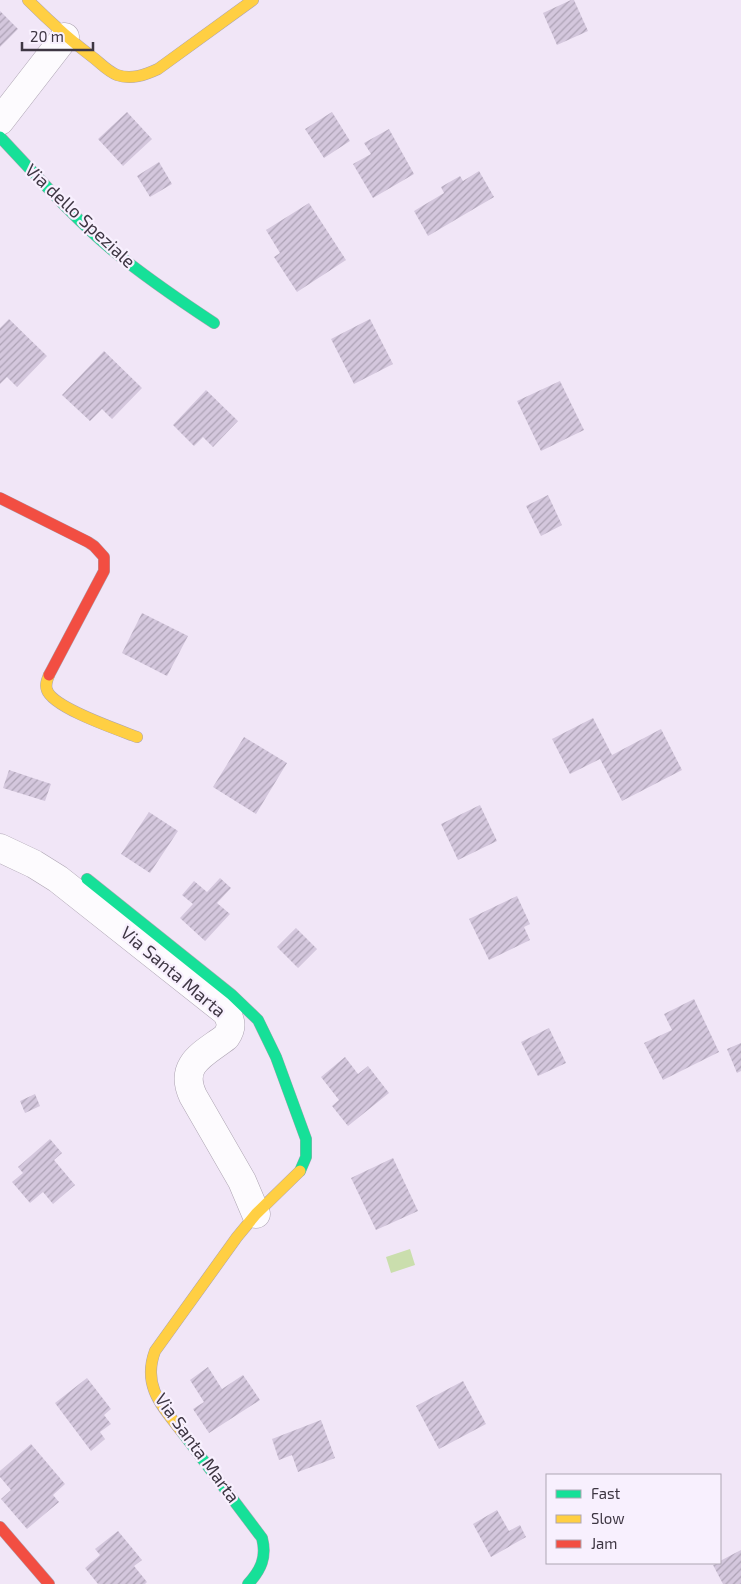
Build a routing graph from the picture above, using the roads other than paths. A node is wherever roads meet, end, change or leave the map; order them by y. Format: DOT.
graph roads {
  1 [pos="28,0"];
  2 [pos="253,0"];
  3 [pos="65,37"];
  4 [pos="0,121"];
  5 [pos="0,137"];
  6 [pos="214,323"];
  7 [pos="0,498"];
  8 [pos="136,737"];
  9 [pos="0,848"];
  10 [pos="87,879"];
  11 [pos="256,1214"];
  12 [pos="0,1527"];
  13 [pos="49,1584"];
  14 [pos="248,1584"];
  1 -- 3 [label="street"];
  2 -- 3 [label="street"];
  3 -- 4 [label="street"];
  5 -- 6 [label="street, Via dello Speziale"];
  7 -- 8 [label="street"];
  9 -- 11 [label="street, Via Santa Marta"];
  10 -- 11 [label="street, Via Santa Marta"];
  11 -- 14 [label="street, Via Santa Marta"];
  12 -- 13 [label="street"];
}
